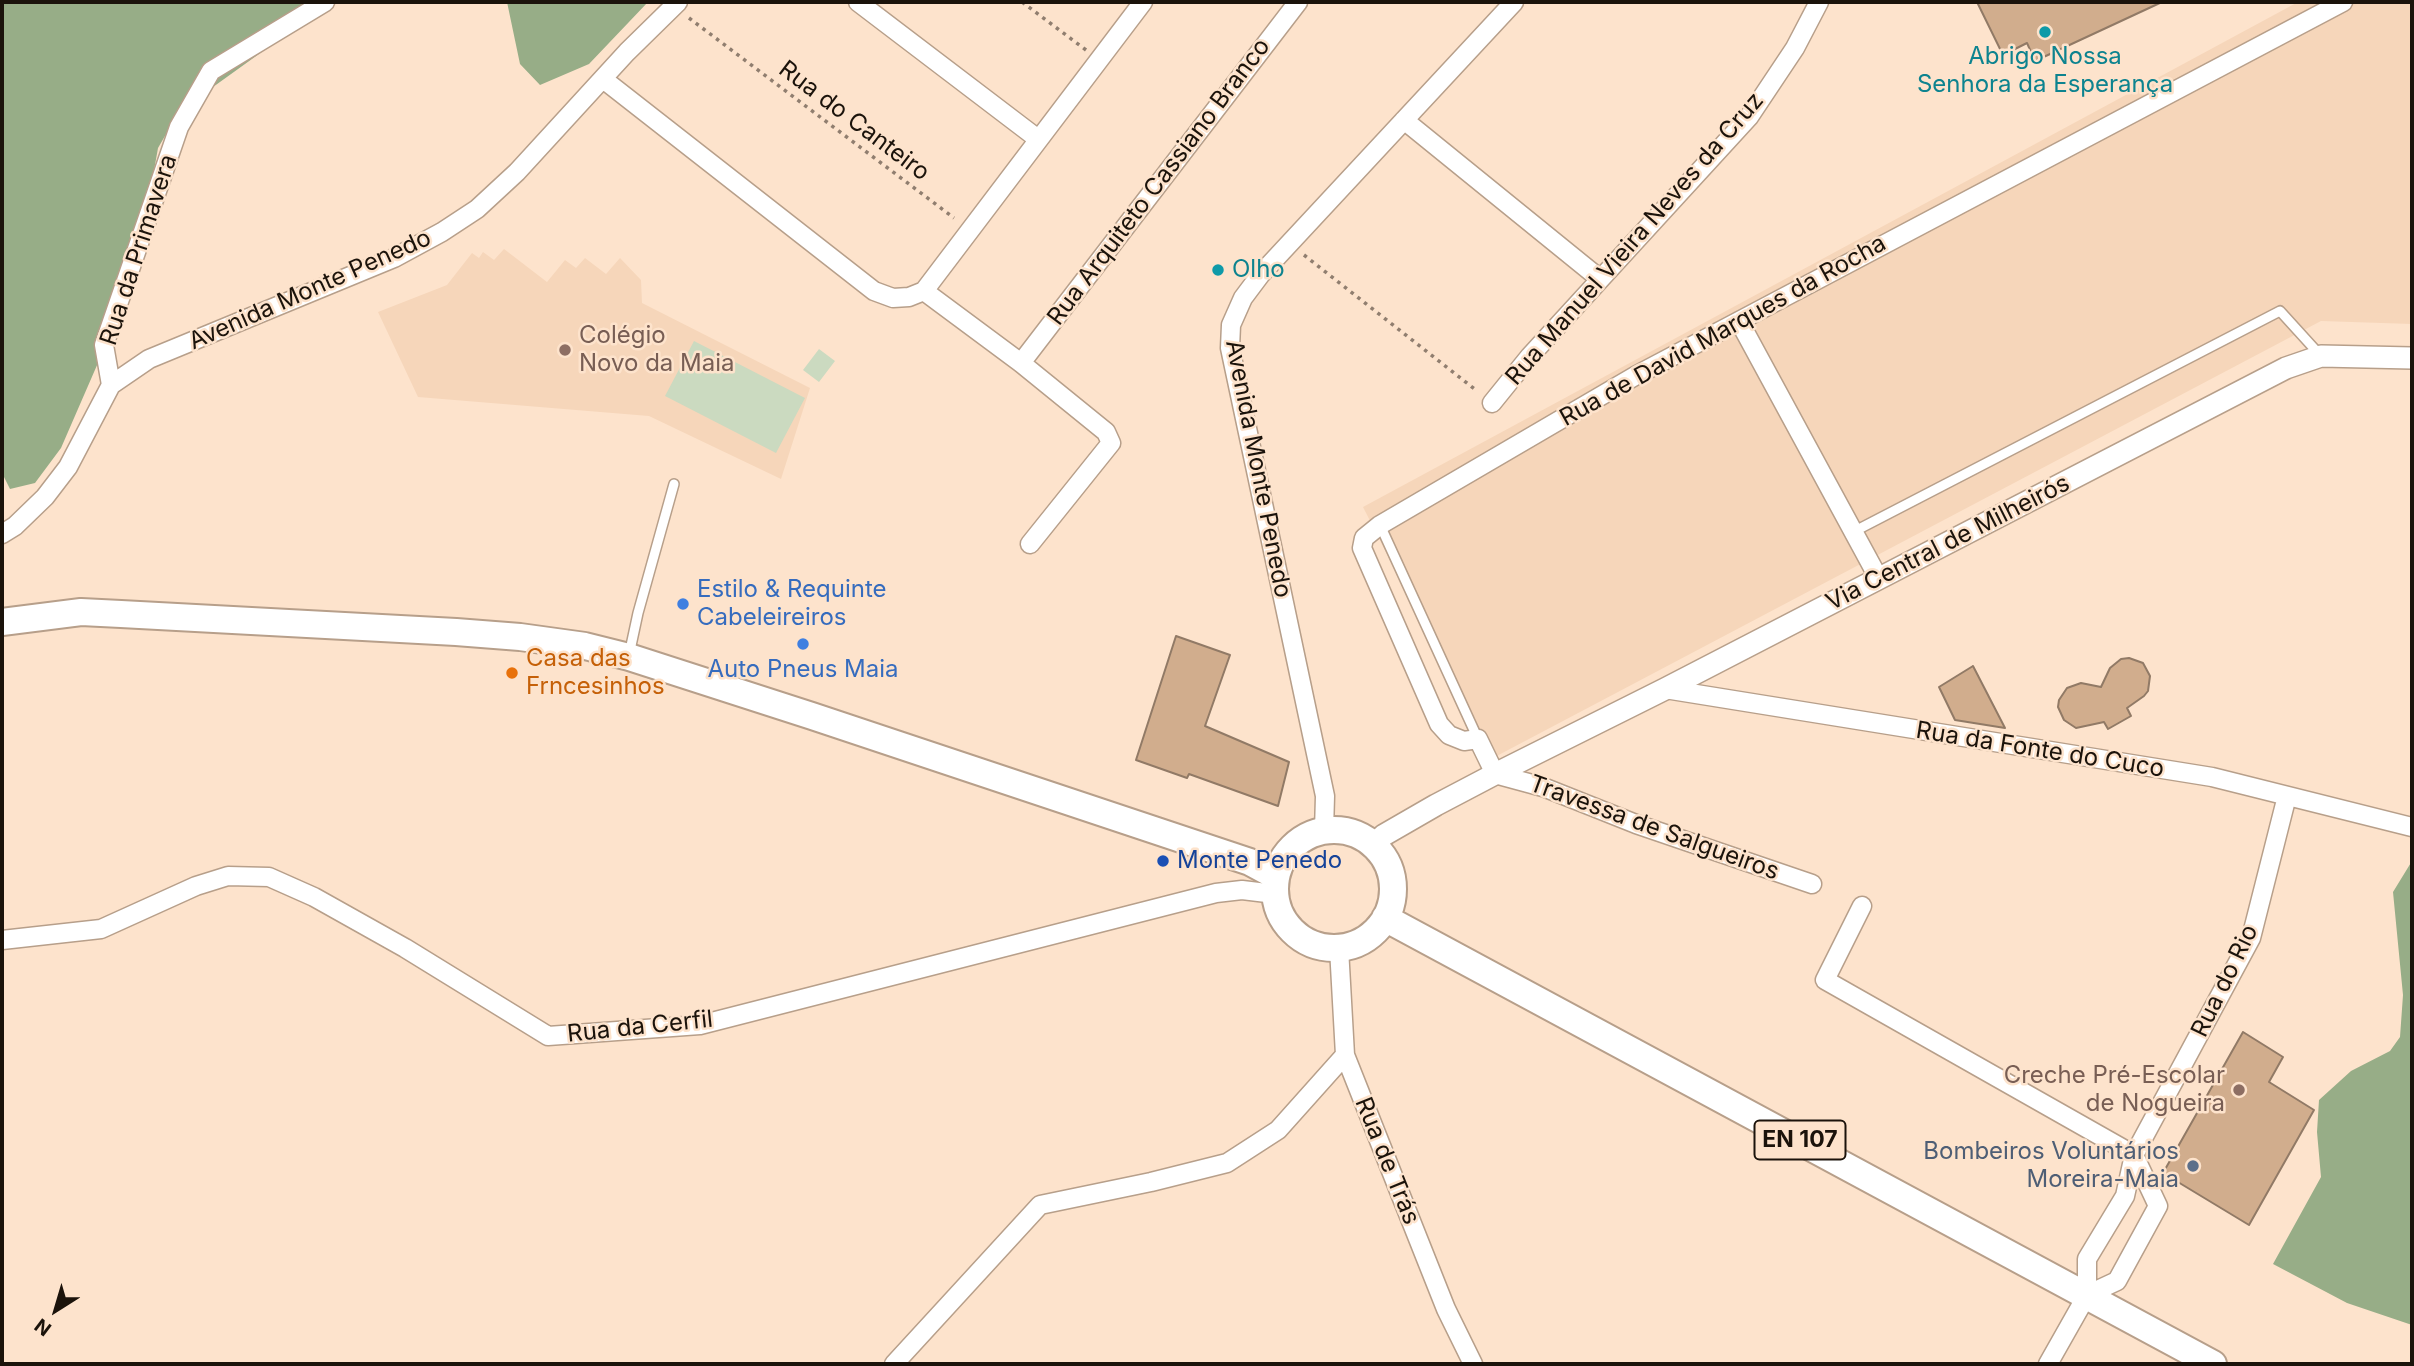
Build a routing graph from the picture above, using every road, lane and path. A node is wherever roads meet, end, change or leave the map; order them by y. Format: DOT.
graph roads {
  1 [pos="325,2"];
  2 [pos="858,2"];
  3 [pos="1021,2"];
  4 [pos="1143,2"];
  5 [pos="1298,2"];
  6 [pos="1514,2"];
  7 [pos="1819,2"];
  8 [pos="2343,2"];
  9 [pos="675,4"];
  10 [pos="1099,60"];
  11 [pos="603,79"];
  12 [pos="1404,120"];
  13 [pos="1038,139"];
  14 [pos="970,230"];
  15 [pos="1289,244"];
  16 [pos="1600,279"];
  17 [pos="924,290"];
  18 [pos="1739,321"];
  19 [pos="2321,356"];
  20 [pos="2412,358"];
  21 [pos="1021,363"];
  22 [pos="111,385"];
  23 [pos="1492,403"];
  24 [pos="674,484"];
  25 [pos="1380,525"];
  26 [pos="1853,532"];
  27 [pos="2,534"];
  28 [pos="1030,544"];
  29 [pos="1879,579"];
  30 [pos="2,622"];
  31 [pos="629,657"];
  32 [pos="1665,689"];
  33 [pos="1478,739"];
  34 [pos="1495,774"];
  35 [pos="2287,796"];
  36 [pos="2412,827"];
  37 [pos="1324,831"];
  38 [pos="1373,845"];
  39 [pos="1812,884"];
  40 [pos="1276,885"];
  41 [pos="1862,906"];
  42 [pos="1385,918"];
  43 [pos="2,940"];
  44 [pos="1339,948"];
  45 [pos="1345,1055"];
  46 [pos="2134,1155"];
  47 [pos="2087,1295"];
  48 [pos="894,1364"];
  49 [pos="1473,1364"];
  50 [pos="2048,1364"];
  51 [pos="2213,1364"];
  1 -- 22 [label="street, Rua da Primavera"];
  2 -- 13 [label="street"];
  3 -- 10 [label="path"];
  4 -- 10 [label="street"];
  5 -- 21 [label="street, Rua Arquiteto Cassiano Branco"];
  6 -- 12 [label="street, Avenida Monte Penedo"];
  7 -- 16 [label="street, Rua Manuel Vieira Neves da Cruz"];
  8 -- 18 [label="street, Rua de David Marques da Rocha"];
  9 -- 11 [label="street, Avenida Monte Penedo"];
  9 -- 14 [label="path, Rua do Canteiro"];
  10 -- 13 [label="street"];
  11 -- 17 [label="street"];
  11 -- 22 [label="street, Avenida Monte Penedo"];
  12 -- 15 [label="street, Avenida Monte Penedo"];
  12 -- 16 [label="street"];
  13 -- 14 [label="street"];
  14 -- 17 [label="street"];
  15 -- 23 [label="path"];
  15 -- 37 [label="street, Avenida Monte Penedo"];
  16 -- 23 [label="street, Rua Manuel Vieira Neves da Cruz"];
  17 -- 21 [label="street"];
  18 -- 25 [label="street, Rua de David Marques da Rocha"];
  18 -- 26 [label="street"];
  19 -- 20 [label="street, Via Central de Milheirós"];
  19 -- 26 [label="lane"];
  19 -- 29 [label="street, Via Central de Milheirós"];
  21 -- 28 [label="street"];
  22 -- 27 [label="street"];
  24 -- 31 [label="lane"];
  25 -- 33 [label="lane"];
  25 -- 33 [label="street, Rua de David Marques da Rocha"];
  26 -- 29 [label="street"];
  29 -- 32 [label="street, Via Central de Milheirós"];
  30 -- 31 [label="main road"];
  31 -- 40 [label="main road"];
  32 -- 34 [label="street, Via Central de Milheirós"];
  32 -- 35 [label="street, Rua da Fonte do Cuco"];
  33 -- 34 [label="street"];
  34 -- 38 [label="street, Via Central de Milheirós"];
  34 -- 39 [label="street, Travessa de Salgueiros"];
  35 -- 36 [label="street, Rua da Fonte do Cuco"];
  35 -- 46 [label="street, Rua do Rio"];
  37 -- 38 [label="main road"];
  37 -- 40 [label="main road"];
  38 -- 42 [label="main road"];
  40 -- 43 [label="street, Rua da Cerfil"];
  40 -- 44 [label="main road"];
  41 -- 46 [label="street"];
  42 -- 44 [label="main road"];
  42 -- 47 [label="main road, EN 107"];
  44 -- 45 [label="street, Rua de Trás"];
  45 -- 48 [label="street"];
  45 -- 49 [label="street, Rua de Trás"];
  46 -- 47 [label="street, Rua do Rio"];
  46 -- 47 [label="street"];
  47 -- 50 [label="street, Rua do Rio"];
  47 -- 51 [label="main road, EN 107"];
}
